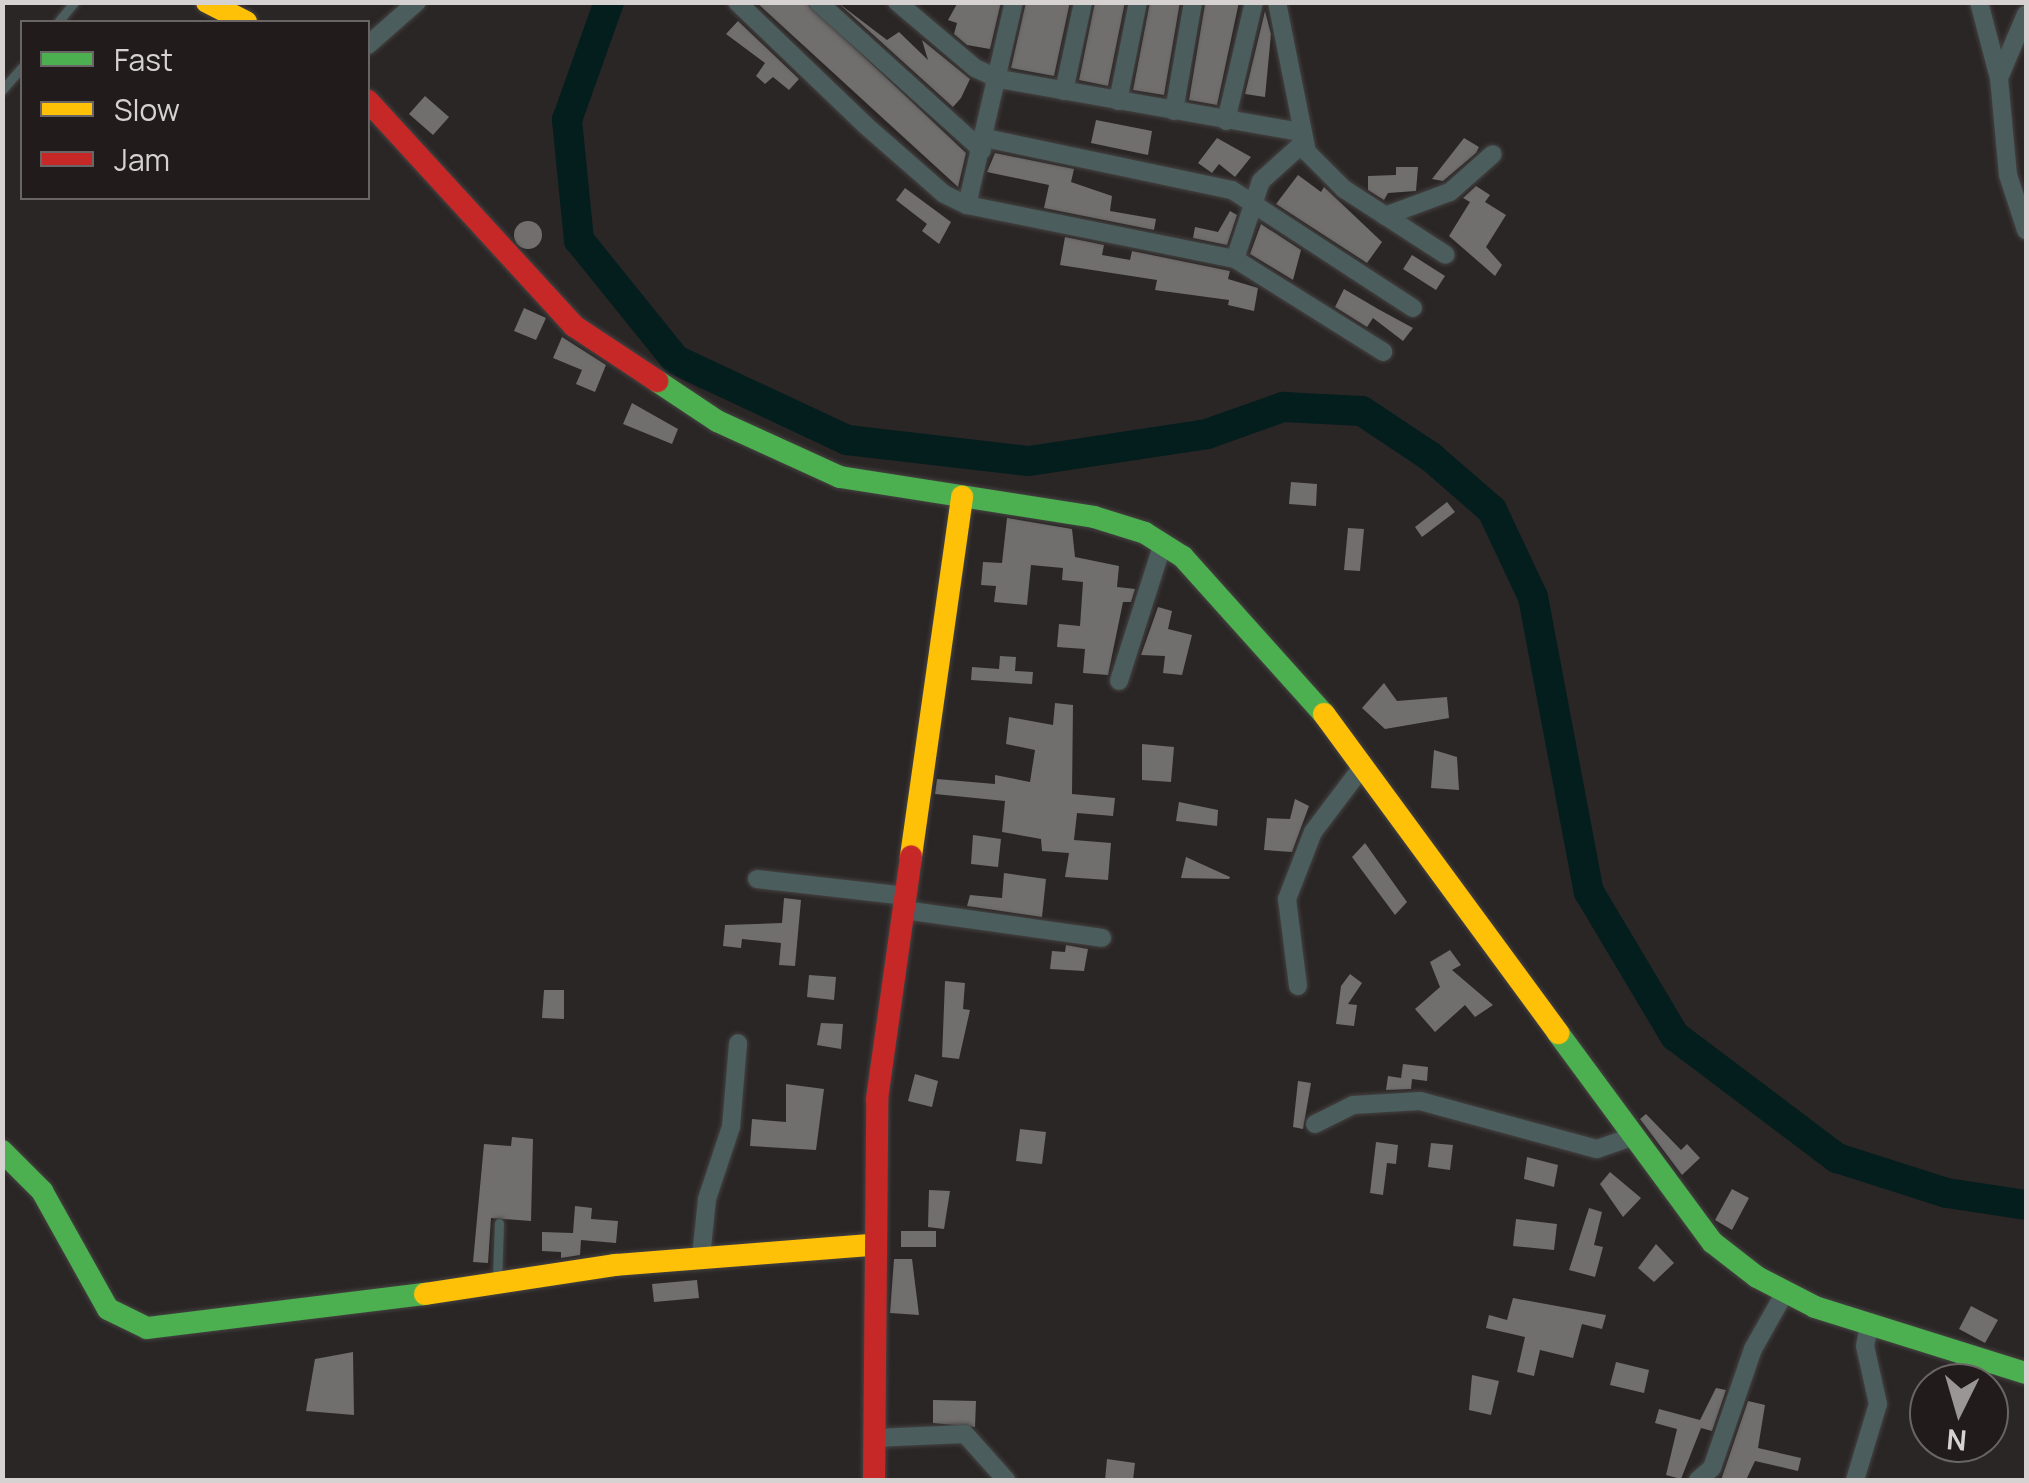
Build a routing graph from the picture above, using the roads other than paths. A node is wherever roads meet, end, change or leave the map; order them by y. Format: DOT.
graph roads {
  1 [pos="207,2"];
  2 [pos="417,2"];
  3 [pos="737,2"];
  4 [pos="818,2"];
  5 [pos="897,2"];
  6 [pos="1014,2"];
  7 [pos="1082,2"];
  8 [pos="1138,2"];
  9 [pos="1193,2"];
  10 [pos="1254,2"];
  11 [pos="1277,2"];
  12 [pos="1979,2"];
  13 [pos="2026,14"];
  14 [pos="242,20"];
  15 [pos="370,43"];
  16 [pos="20,69"];
  17 [pos="1999,78"];
  18 [pos="999,79"];
  19 [pos="2,90"];
  20 [pos="1064,90"];
  21 [pos="1118,100"];
  22 [pos="370,103"];
  23 [pos="1174,111"];
  24 [pos="1226,121"];
  25 [pos="1302,137"];
  26 [pos="984,144"];
  27 [pos="1493,154"];
  28 [pos="1251,202"];
  29 [pos="966,205"];
  30 [pos="1385,216"];
  31 [pos="2026,230"];
  32 [pos="1446,254"];
  33 [pos="1235,258"];
  34 [pos="1413,308"];
  35 [pos="1383,352"];
  36 [pos="962,497"];
  37 [pos="1162,544"];
  38 [pos="1119,682"];
  39 [pos="1363,766"];
  40 [pos="757,879"];
  41 [pos="905,903"];
  42 [pos="1102,938"];
  43 [pos="1298,986"];
  44 [pos="738,1043"];
  45 [pos="1315,1124"];
  46 [pos="1631,1137"];
  47 [pos="2,1151"];
  48 [pos="499,1222"];
  49 [pos="871,1245"];
  50 [pos="701,1257"];
  51 [pos="497,1280"];
  52 [pos="1784,1294"];
  53 [pos="1870,1326"];
  54 [pos="2026,1373"];
  55 [pos="874,1438"];
  56 [pos="874,1480"];
  57 [pos="1006,1480"];
  58 [pos="1698,1480"];
  59 [pos="1855,1480"];
  1 -- 14 [label="street"];
  2 -- 15 [label="street"];
  3 -- 29 [label="street"];
  4 -- 26 [label="street"];
  5 -- 18 [label="street"];
  6 -- 18 [label="street"];
  7 -- 20 [label="street"];
  8 -- 21 [label="street"];
  9 -- 23 [label="street"];
  10 -- 24 [label="street"];
  11 -- 25 [label="street"];
  12 -- 17 [label="street"];
  13 -- 17 [label="street"];
  16 -- 19 [label="lane"];
  17 -- 31 [label="street"];
  18 -- 20 [label="street"];
  18 -- 26 [label="street"];
  20 -- 21 [label="street"];
  21 -- 23 [label="street"];
  22 -- 36 [label="street"];
  23 -- 24 [label="street"];
  24 -- 25 [label="street"];
  25 -- 28 [label="street"];
  25 -- 30 [label="street"];
  26 -- 28 [label="street"];
  26 -- 29 [label="street"];
  27 -- 30 [label="street"];
  28 -- 33 [label="street"];
  28 -- 34 [label="street"];
  29 -- 33 [label="street"];
  30 -- 32 [label="street"];
  33 -- 35 [label="street"];
  36 -- 37 [label="street"];
  36 -- 41 [label="street"];
  37 -- 38 [label="street"];
  37 -- 39 [label="street"];
  39 -- 43 [label="street"];
  39 -- 46 [label="street"];
  40 -- 41 [label="street"];
  41 -- 42 [label="street"];
  41 -- 49 [label="street"];
  44 -- 50 [label="street"];
  45 -- 46 [label="street"];
  46 -- 52 [label="street"];
  47 -- 51 [label="street"];
  48 -- 51 [label="lane"];
  49 -- 50 [label="street"];
  49 -- 55 [label="street"];
  50 -- 51 [label="street"];
  52 -- 53 [label="street"];
  52 -- 58 [label="street"];
  53 -- 54 [label="street"];
  53 -- 59 [label="street"];
  55 -- 56 [label="street"];
  55 -- 57 [label="street"];
}
